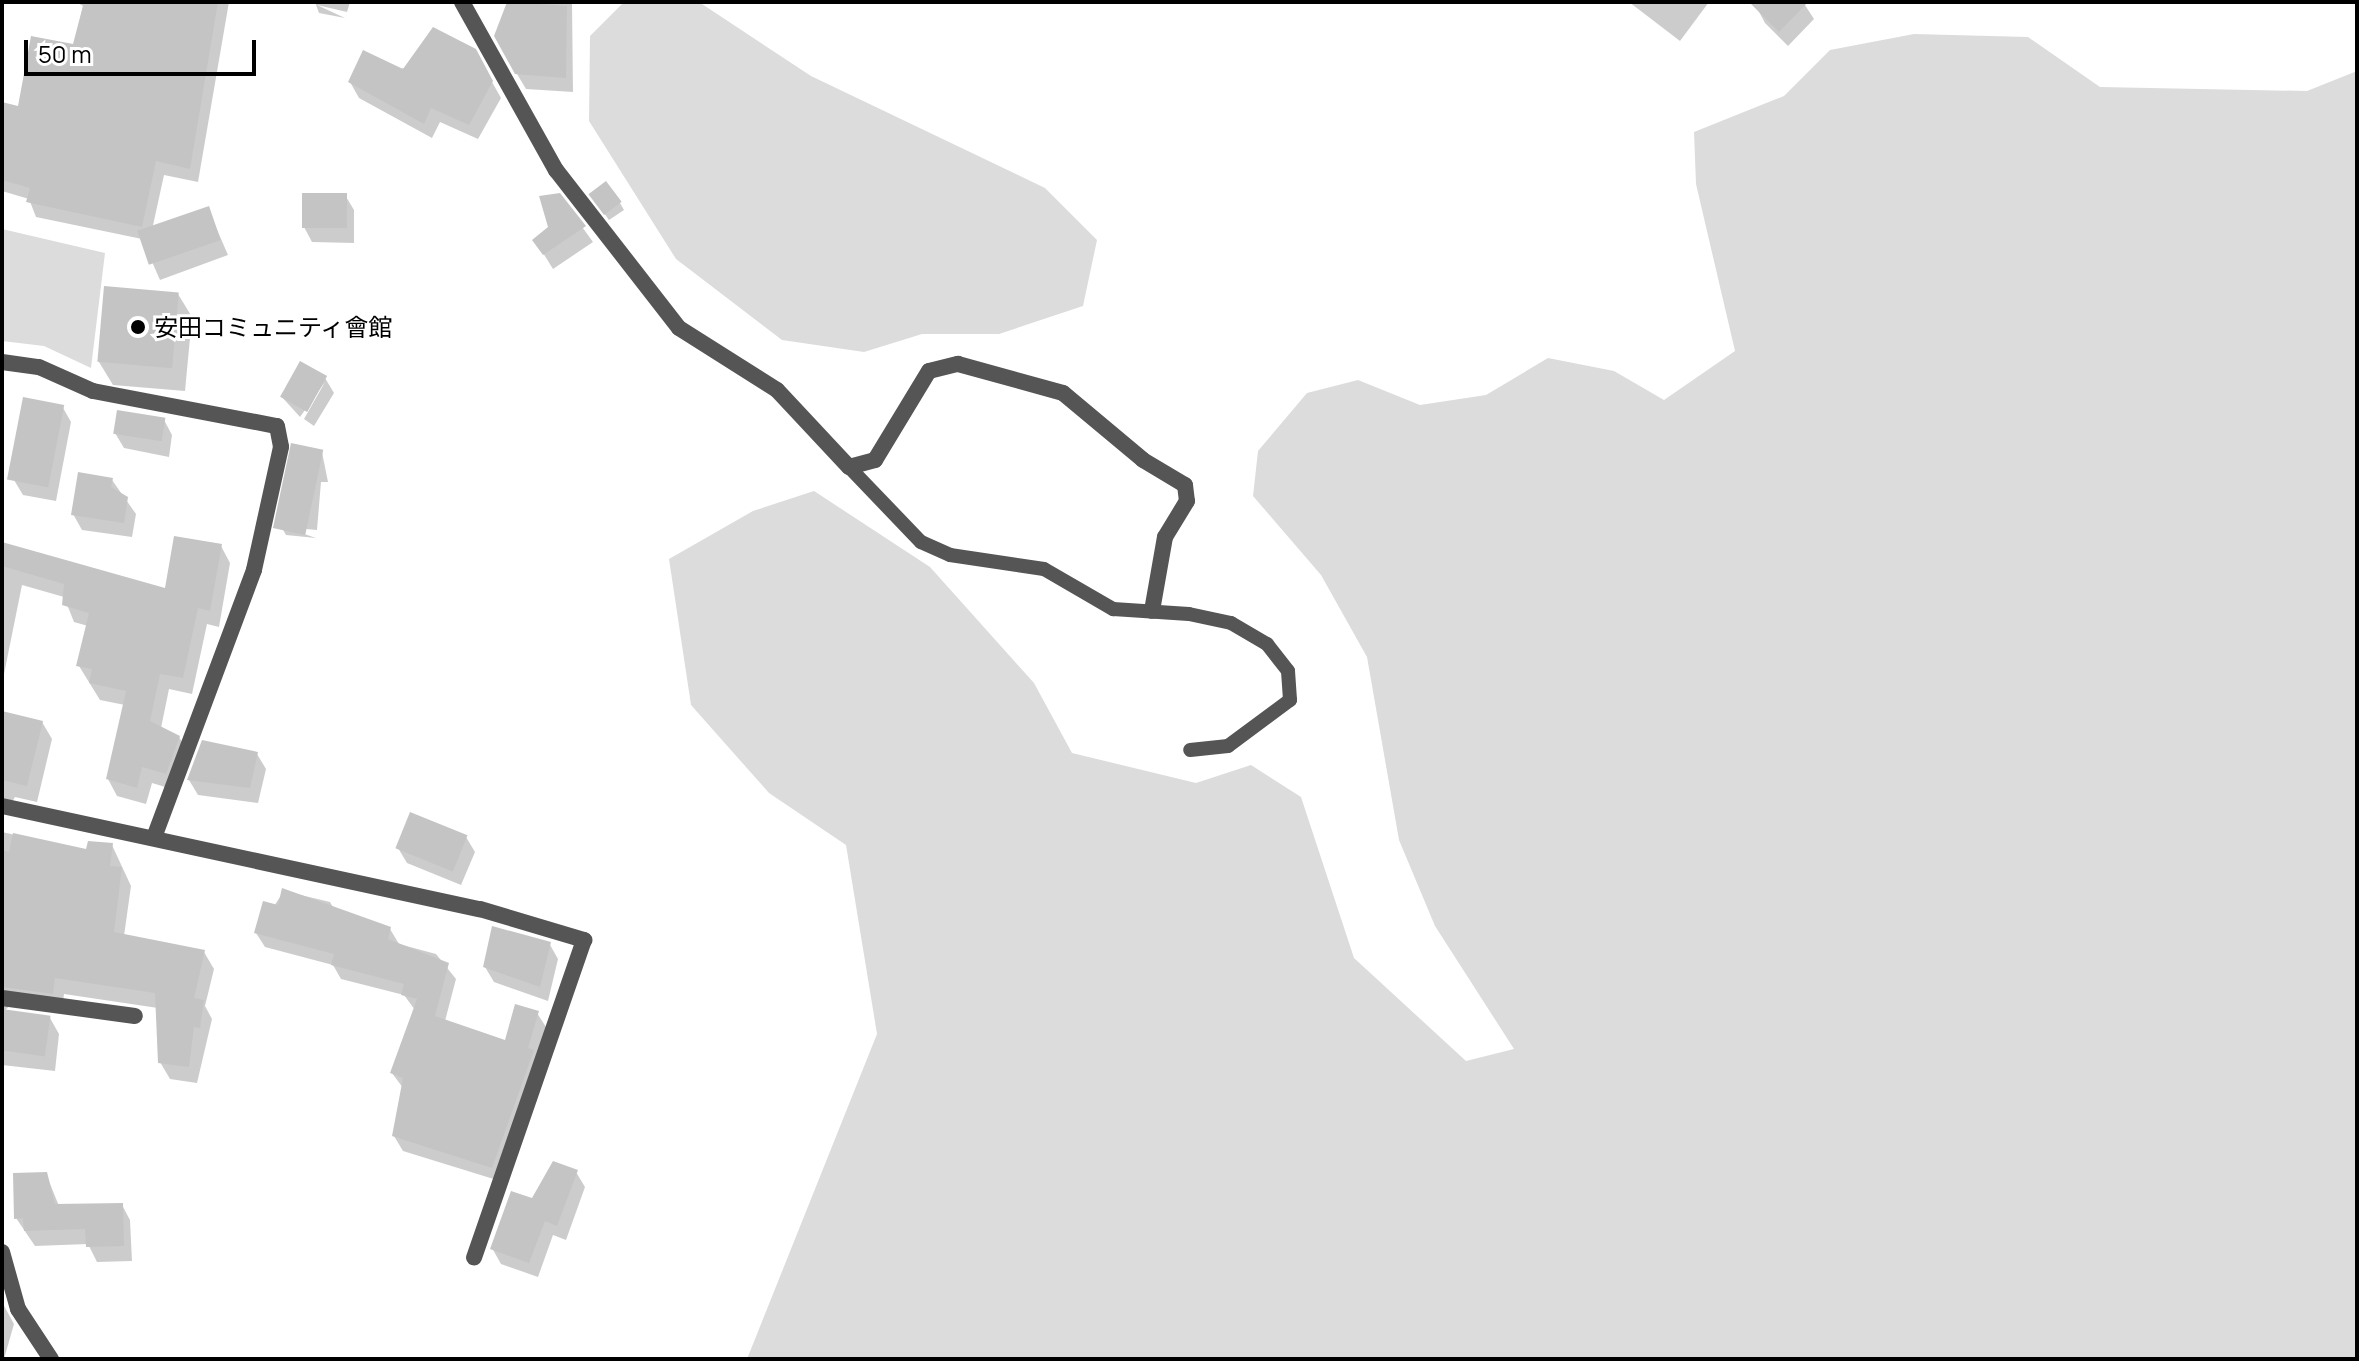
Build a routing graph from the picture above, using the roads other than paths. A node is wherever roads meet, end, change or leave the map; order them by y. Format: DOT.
graph roads {
  1 [pos="462,2"];
  2 [pos="2,362"];
  3 [pos="849,467"];
  4 [pos="1152,611"];
  5 [pos="1190,750"];
  6 [pos="2,806"];
  7 [pos="154,837"];
  8 [pos="2,998"];
  9 [pos="135,1016"];
  10 [pos="2,1252"];
  11 [pos="474,1257"];
  12 [pos="51,1359"];
  1 -- 3 [label="street"];
  2 -- 7 [label="street"];
  3 -- 4 [label="lane"];
  3 -- 4 [label="street"];
  4 -- 5 [label="lane"];
  6 -- 7 [label="street"];
  7 -- 11 [label="street"];
  8 -- 9 [label="street"];
  10 -- 12 [label="street"];
}
